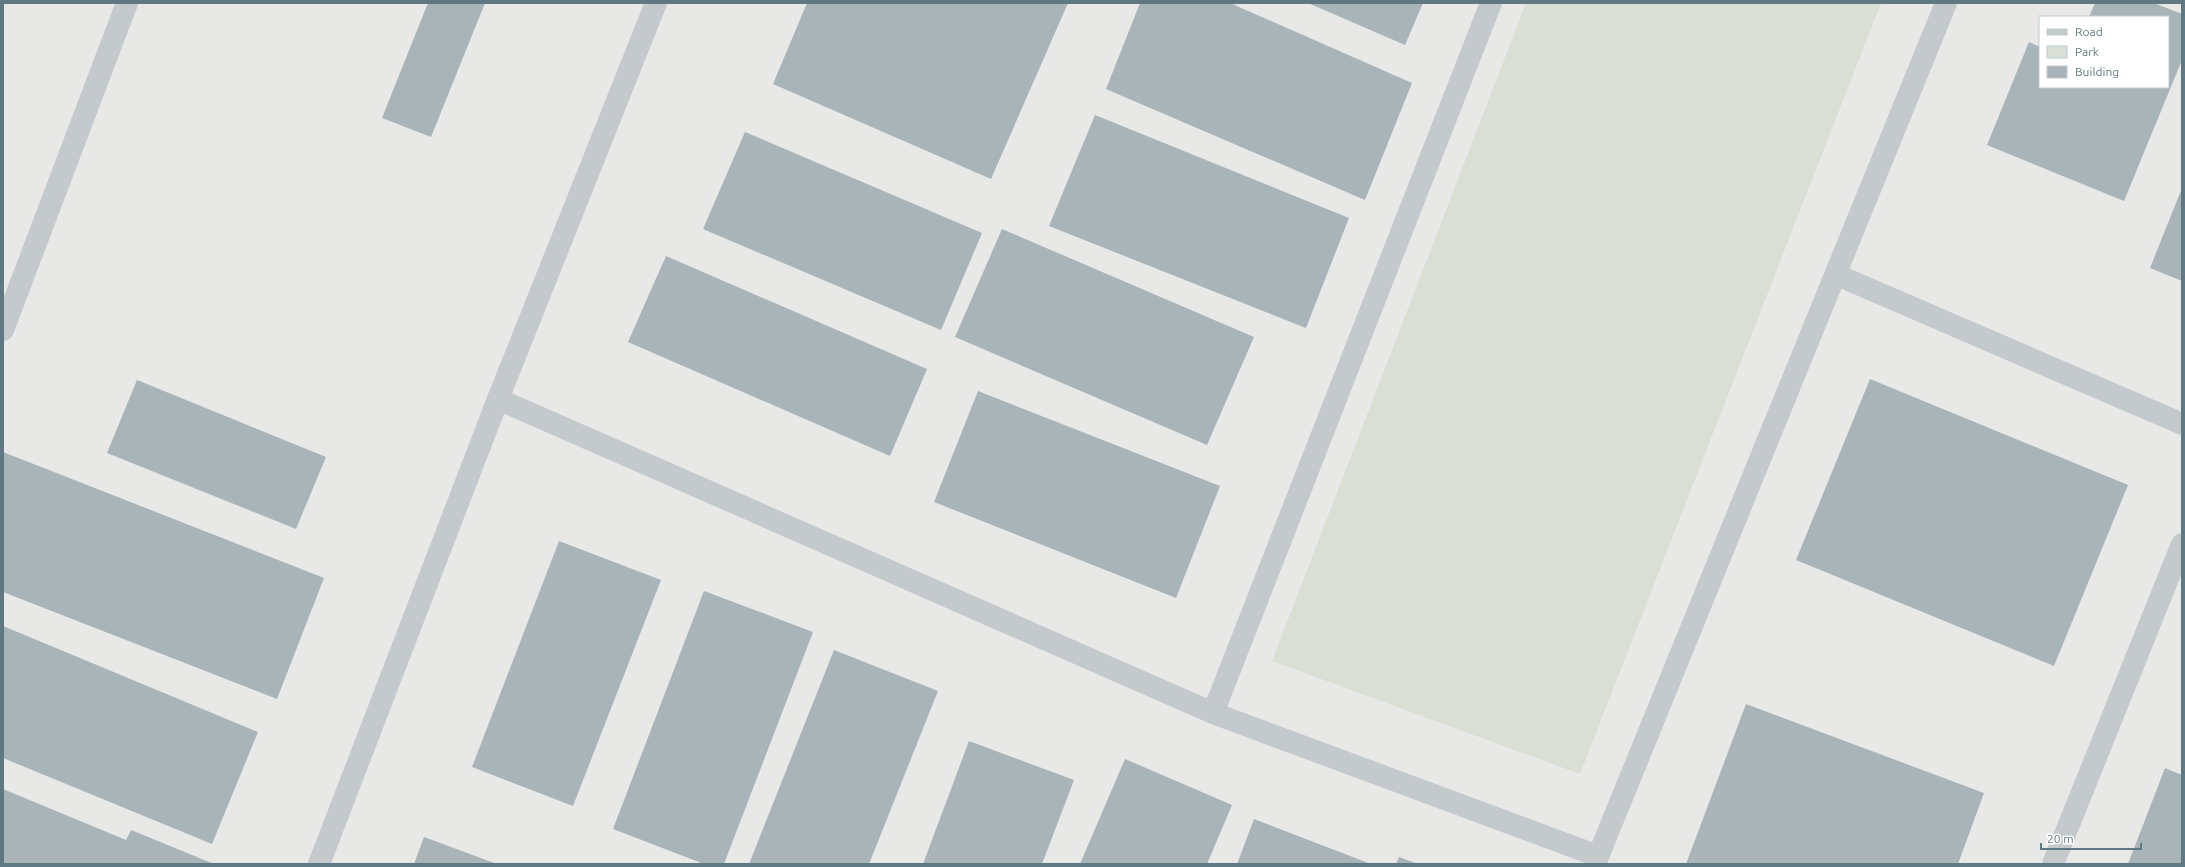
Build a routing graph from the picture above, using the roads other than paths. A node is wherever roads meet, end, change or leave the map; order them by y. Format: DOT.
graph roads {
  1 [pos="127,3"];
  2 [pos="656,3"];
  3 [pos="1491,3"];
  4 [pos="1946,3"];
  5 [pos="1837,275"];
  6 [pos="3,330"];
  7 [pos="498,399"];
  8 [pos="2182,424"];
  9 [pos="2182,544"];
  10 [pos="1213,712"];
  11 [pos="1596,860"];
  12 [pos="319,864"];
  13 [pos="2053,864"];
  1 -- 6 [label="lane"];
  2 -- 7 [label="lane"];
  3 -- 10 [label="lane"];
  4 -- 5 [label="lane"];
  5 -- 8 [label="lane"];
  5 -- 11 [label="lane"];
  7 -- 10 [label="lane"];
  7 -- 12 [label="lane"];
  9 -- 13 [label="lane"];
  10 -- 11 [label="lane"];
}
